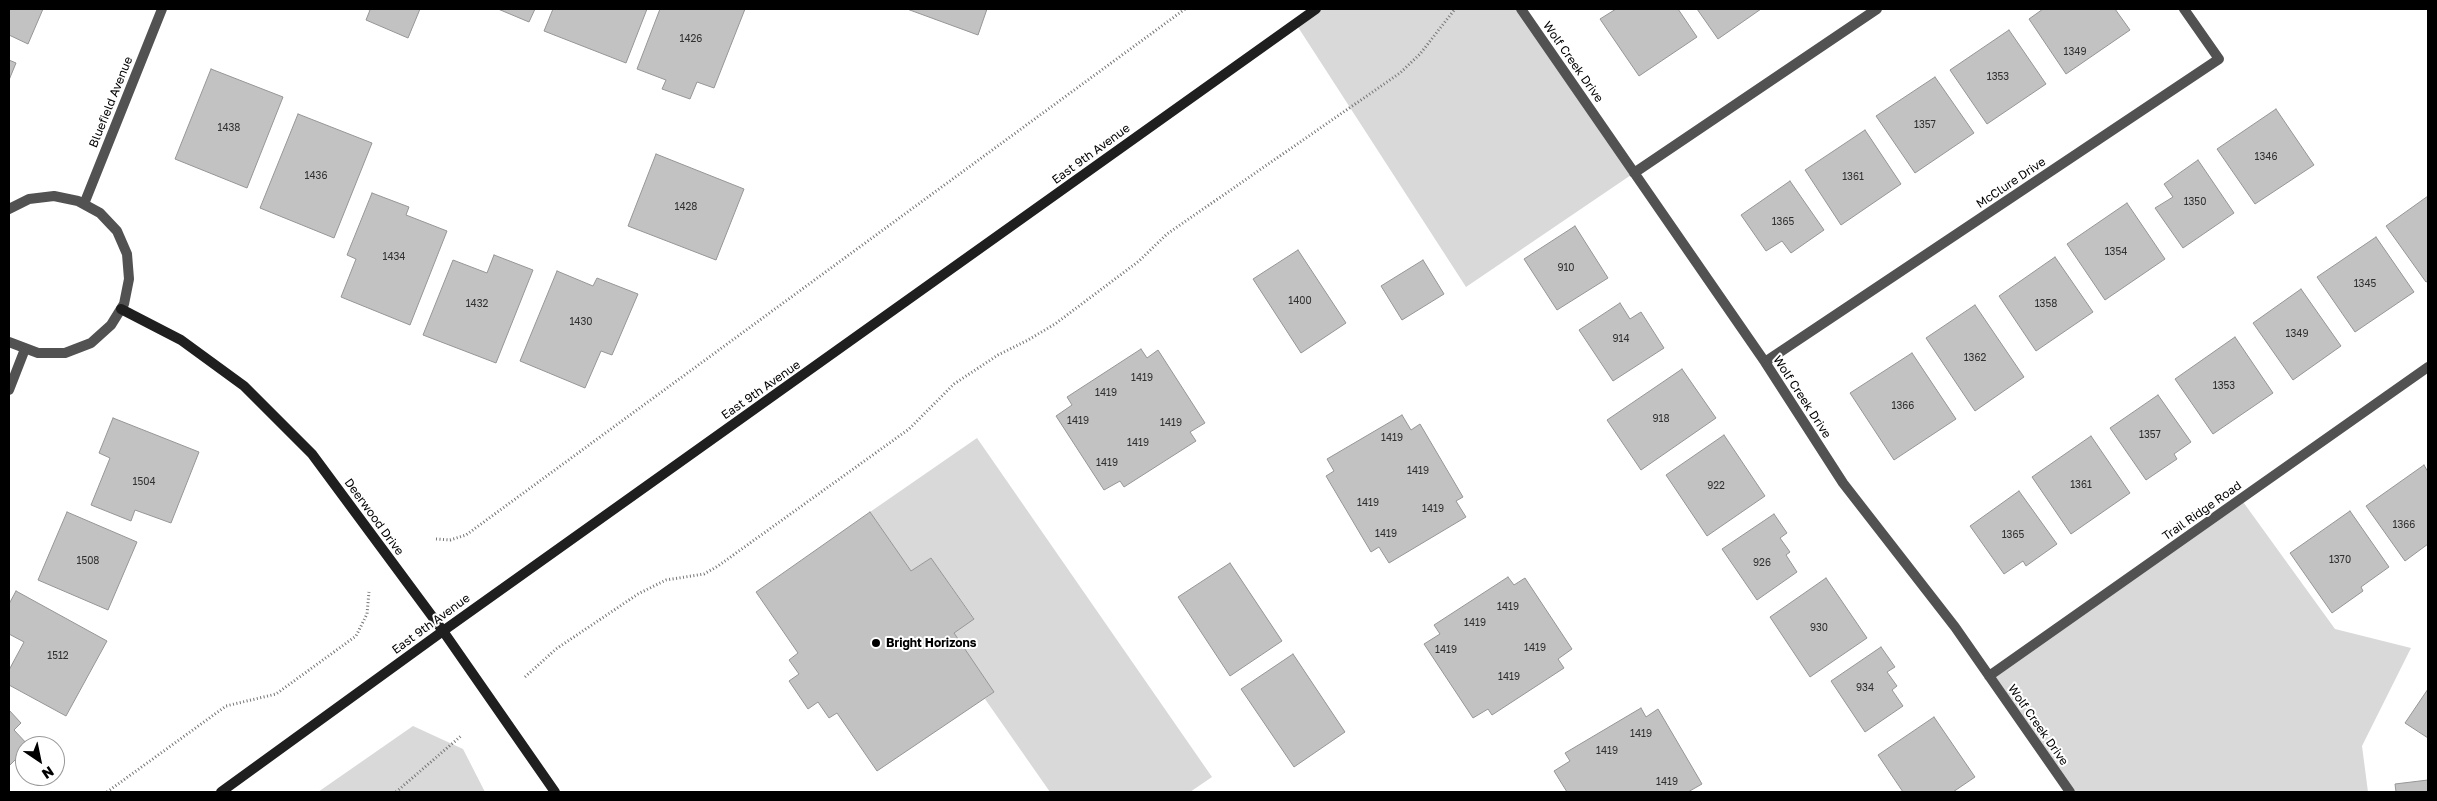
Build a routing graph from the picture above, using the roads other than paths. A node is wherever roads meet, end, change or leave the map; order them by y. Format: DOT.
graph roads {
  1 [pos="162,9"];
  2 [pos="1316,9"];
  3 [pos="1521,9"];
  4 [pos="1877,9"];
  5 [pos="2184,9"];
  6 [pos="1634,173"];
  7 [pos="84,204"];
  8 [pos="9,209"];
  9 [pos="121,309"];
  10 [pos="9,342"];
  11 [pos="25,349"];
  12 [pos="1765,362"];
  13 [pos="2428,367"];
  14 [pos="9,390"];
  15 [pos="443,631"];
  16 [pos="1989,676"];
  17 [pos="221,792"];
  18 [pos="555,792"];
  19 [pos="2070,792"];
  1 -- 7 [label="street, Bluefield Avenue"];
  2 -- 15 [label="main road, East 9th Avenue"];
  3 -- 6 [label="street, Wolf Creek Drive"];
  4 -- 6 [label="street"];
  5 -- 12 [label="street, McClure Drive"];
  6 -- 12 [label="street, Wolf Creek Drive"];
  7 -- 8 [label="street"];
  7 -- 9 [label="street"];
  9 -- 11 [label="street"];
  9 -- 15 [label="main road, Deerwood Drive"];
  10 -- 11 [label="street"];
  11 -- 14 [label="street"];
  12 -- 16 [label="street, Wolf Creek Drive"];
  13 -- 16 [label="street, Trail Ridge Road"];
  15 -- 17 [label="main road, East 9th Avenue"];
  15 -- 18 [label="main road, Deerwood Drive"];
  16 -- 19 [label="street, Wolf Creek Drive"];
}
